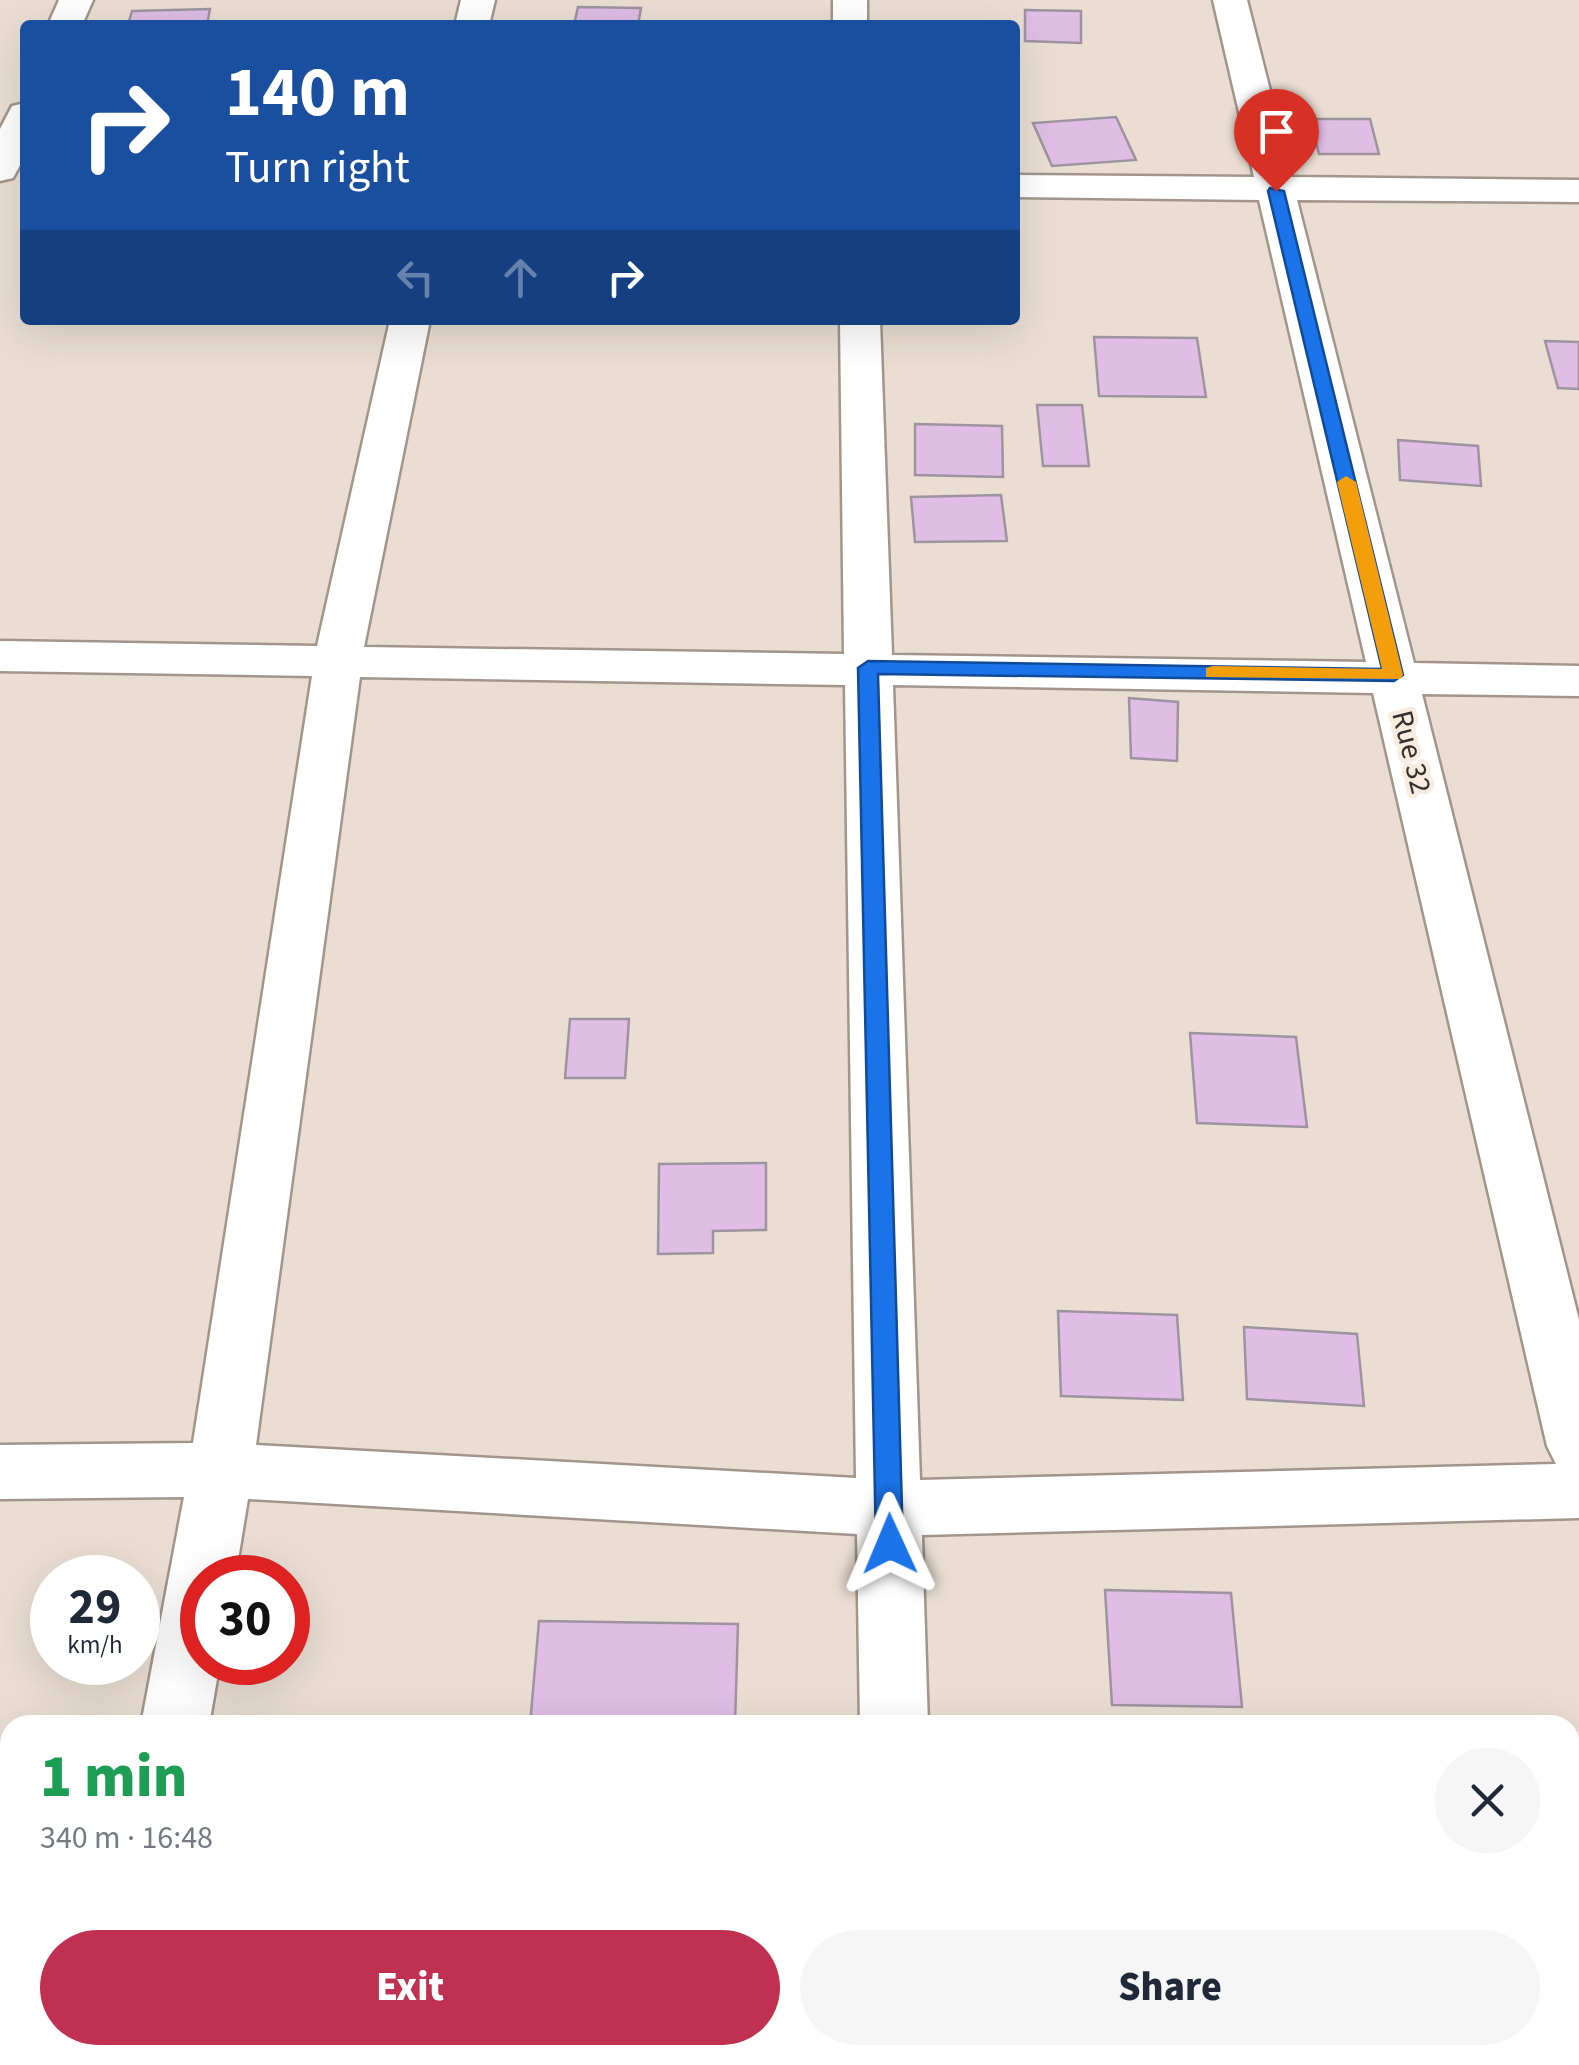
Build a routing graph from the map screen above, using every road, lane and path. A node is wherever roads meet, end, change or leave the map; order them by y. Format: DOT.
graph roads {
  1 [pos="1230,0"];
  2 [pos="20,125"];
  3 [pos="0,171"];
  4 [pos="1020,186"];
  5 [pos="1276,191"];
  6 [pos="1579,191"];
  7 [pos="409,325"];
  8 [pos="860,325"];
  9 [pos="0,656"];
  10 [pos="338,660"];
  11 [pos="868,668"];
  12 [pos="1394,675"];
  13 [pos="1579,681"];
  14 [pos="1579,1446"];
  15 [pos="221,1470"];
  16 [pos="0,1472"];
  17 [pos="1579,1491"];
  18 [pos="888,1508"];
  19 [pos="177,1715"];
  20 [pos="894,1715"];
  1 -- 5 [label="street, Rue 32"];
  2 -- 3 [label="street"];
  4 -- 5 [label="street"];
  5 -- 6 [label="street"];
  5 -- 12 [label="street, Rue 32"];
  7 -- 10 [label="street"];
  8 -- 11 [label="street"];
  9 -- 10 [label="street"];
  10 -- 11 [label="street"];
  10 -- 15 [label="street"];
  11 -- 12 [label="street"];
  11 -- 18 [label="street"];
  12 -- 13 [label="street"];
  12 -- 14 [label="street, Rue 32"];
  15 -- 16 [label="street"];
  15 -- 18 [label="street"];
  15 -- 19 [label="street"];
  17 -- 18 [label="street"];
  18 -- 20 [label="street"];
}
